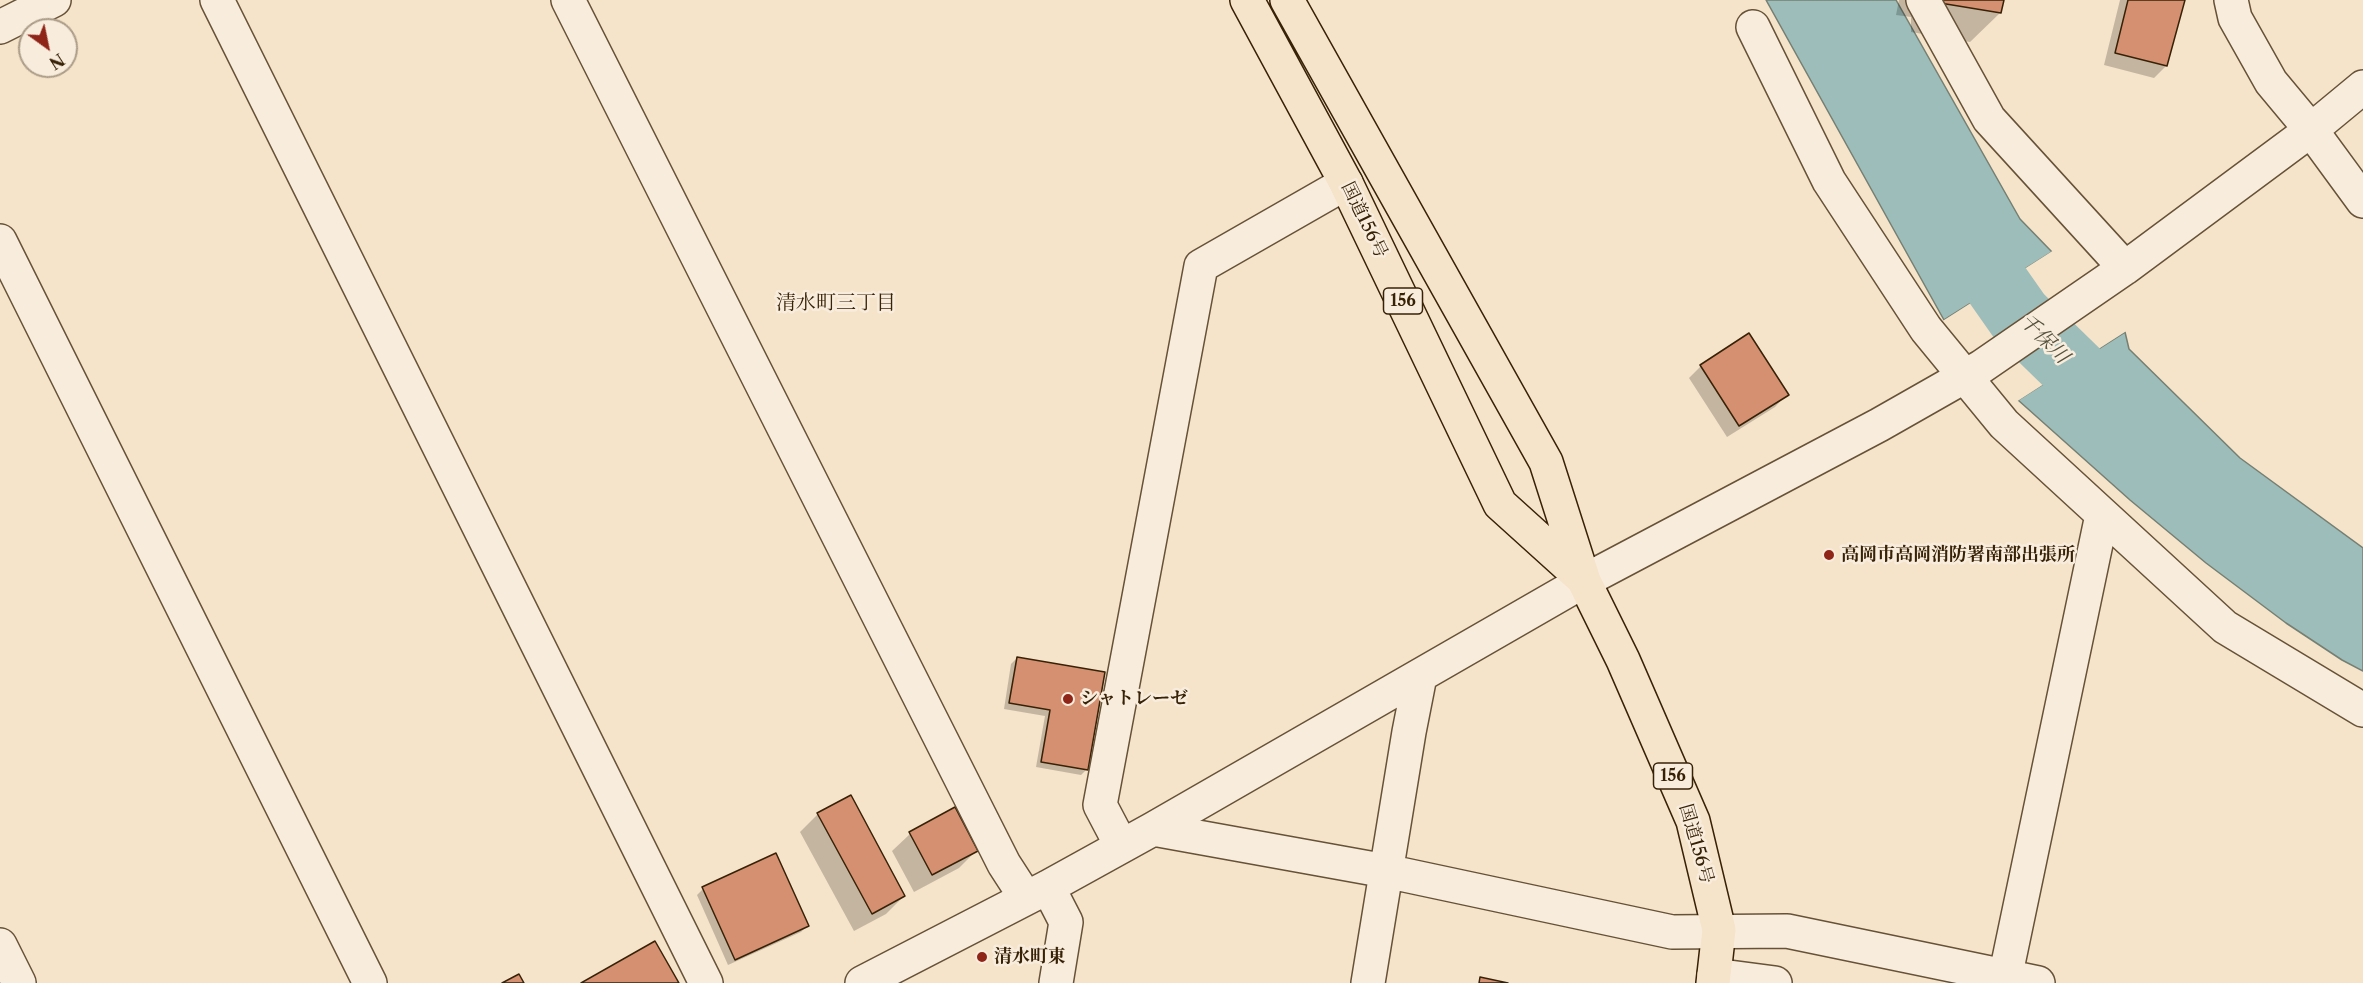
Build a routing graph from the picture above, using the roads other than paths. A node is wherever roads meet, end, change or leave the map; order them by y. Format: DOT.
graph roads {
  1 [pos="54,0"];
  2 [pos="218,0"];
  3 [pos="568,0"];
  4 [pos="1247,0"];
  5 [pos="1287,0"];
  6 [pos="1923,0"];
  7 [pos="2231,0"];
  8 [pos="0,27"];
  9 [pos="1753,27"];
  10 [pos="2363,87"];
  11 [pos="2311,130"];
  12 [pos="1346,183"];
  13 [pos="2363,201"];
  14 [pos="0,241"];
  15 [pos="2113,275"];
  16 [pos="1973,372"];
  17 [pos="2102,515"];
  18 [pos="1584,581"];
  19 [pos="1420,676"];
  20 [pos="2363,710"];
  21 [pos="1153,830"];
  22 [pos="1121,845"];
  23 [pos="1386,871"];
  24 [pos="1037,892"];
  25 [pos="1719,930"];
  26 [pos="0,945"];
  27 [pos="1714,979"];
  28 [pos="2005,980"];
  29 [pos="19,983"];
  30 [pos="370,983"];
  31 [pos="706,983"];
  32 [pos="862,983"];
  33 [pos="1056,983"];
  34 [pos="1368,983"];
  35 [pos="1775,983"];
  36 [pos="2038,983"];
  1 -- 8 [label="street"];
  2 -- 31 [label="street"];
  3 -- 24 [label="street"];
  4 -- 12 [label="highway, 国道156号 / 156"];
  5 -- 18 [label="highway, 国道156号 / 156"];
  6 -- 15 [label="street"];
  7 -- 11 [label="street"];
  9 -- 16 [label="street"];
  10 -- 11 [label="street"];
  11 -- 13 [label="street"];
  11 -- 15 [label="street"];
  12 -- 18 [label="highway, 国道156号 / 156"];
  12 -- 22 [label="street"];
  14 -- 30 [label="street"];
  15 -- 16 [label="street"];
  16 -- 17 [label="street"];
  16 -- 18 [label="street"];
  17 -- 20 [label="street"];
  17 -- 28 [label="street"];
  18 -- 19 [label="street"];
  18 -- 25 [label="highway, 国道156号 / 156"];
  19 -- 21 [label="street"];
  19 -- 23 [label="street"];
  21 -- 22 [label="street"];
  21 -- 23 [label="street"];
  22 -- 24 [label="street"];
  23 -- 25 [label="street"];
  23 -- 34 [label="street"];
  24 -- 32 [label="street"];
  24 -- 33 [label="street"];
  25 -- 27 [label="highway, 国道156号 / 156"];
  25 -- 28 [label="street"];
  26 -- 29 [label="street"];
  27 -- 35 [label="street"];
  28 -- 36 [label="street"];
}
